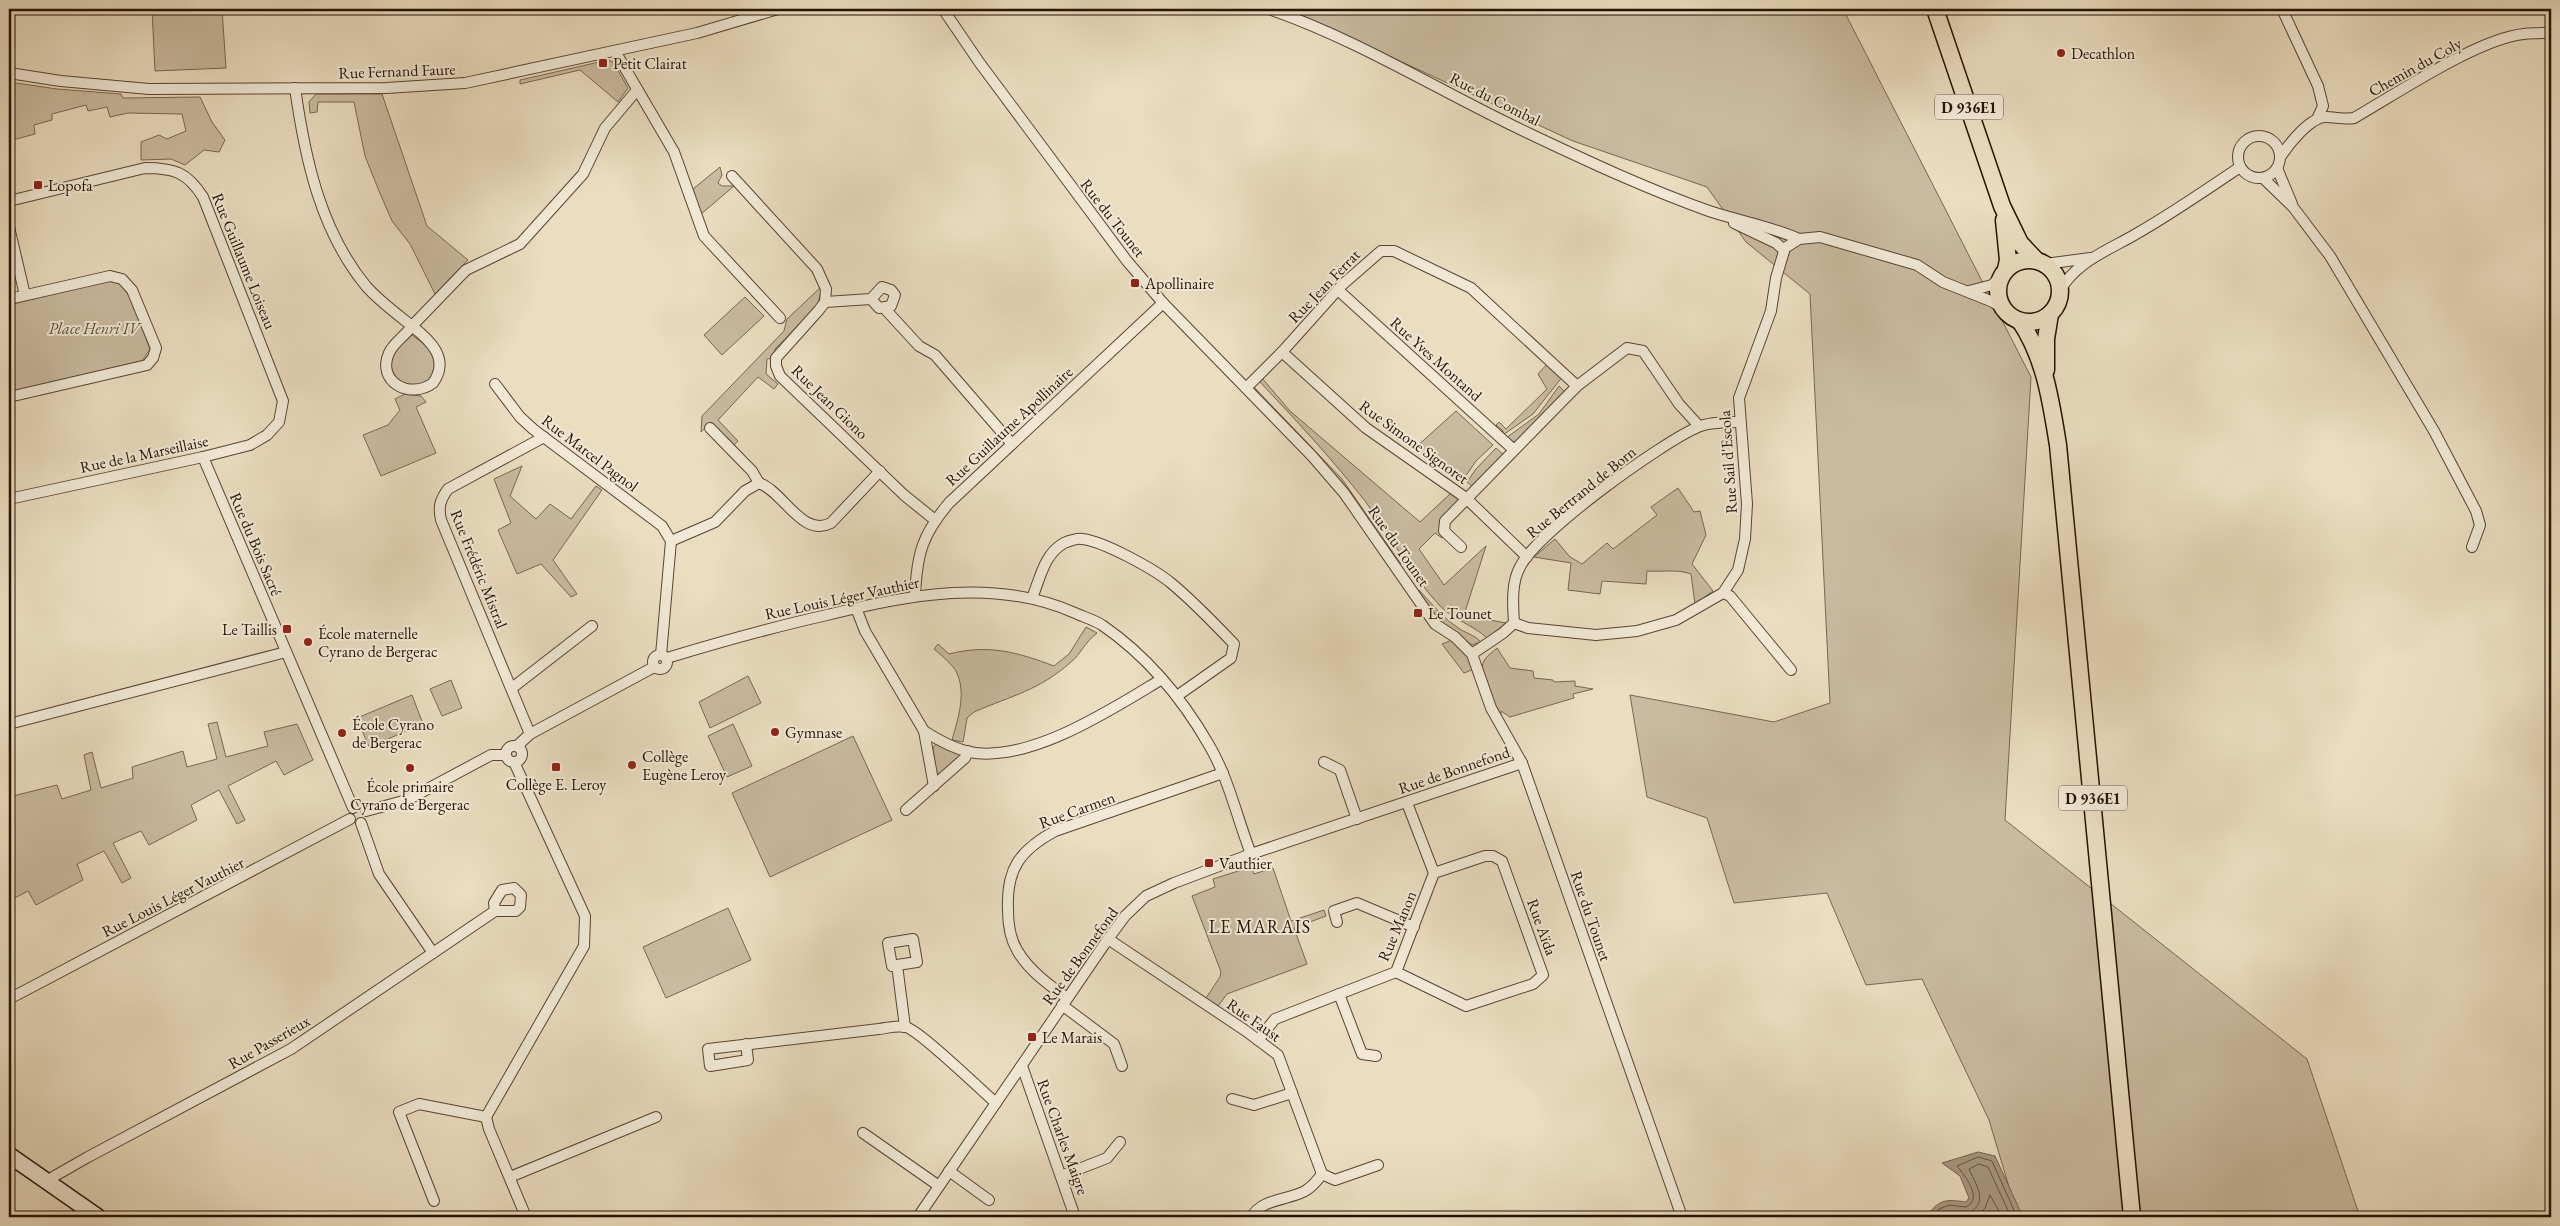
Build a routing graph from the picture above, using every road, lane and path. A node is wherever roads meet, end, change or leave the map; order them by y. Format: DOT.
graph roads {
  1 [pos="15,9"];
  2 [pos="778,9"];
  3 [pos="943,9"];
  4 [pos="1269,9"];
  5 [pos="1934,9"];
  6 [pos="2282,9"];
  7 [pos="9,11"];
  8 [pos="2551,33"];
  9 [pos="615,51"];
  10 [pos="9,72"];
  11 [pos="296,88"];
  12 [pos="637,90"];
  13 [pos="2317,119"];
  14 [pos="2299,133"];
  15 [pos="2270,138"];
  16 [pos="2280,156"];
  17 [pos="2240,167"];
  18 [pos="2277,168"];
  19 [pos="732,176"];
  20 [pos="2262,178"];
  21 [pos="9,201"];
  22 [pos="2002,206"];
  23 [pos="2293,207"];
  24 [pos="1711,211"];
  25 [pos="9,226"];
  26 [pos="1798,239"];
  27 [pos="1784,250"];
  28 [pos="2091,258"];
  29 [pos="2041,262"];
  30 [pos="2003,273"];
  31 [pos="1338,290"];
  32 [pos="1968,291"];
  33 [pos="2060,291"];
  34 [pos="25,295"];
  35 [pos="9,299"];
  36 [pos="871,299"];
  37 [pos="825,302"];
  38 [pos="1163,303"];
  39 [pos="2002,308"];
  40 [pos="885,309"];
  41 [pos="2050,314"];
  42 [pos="780,318"];
  43 [pos="2020,321"];
  44 [pos="412,326"];
  45 [pos="1282,352"];
  46 [pos="2046,380"];
  47 [pos="495,384"];
  48 [pos="1577,386"];
  49 [pos="1246,388"];
  50 [pos="9,397"];
  51 [pos="279,422"];
  52 [pos="1739,422"];
  53 [pos="1699,426"];
  54 [pos="710,428"];
  55 [pos="544,437"];
  56 [pos="1012,444"];
  57 [pos="1514,450"];
  58 [pos="203,457"];
  59 [pos="880,472"];
  60 [pos="759,483"];
  61 [pos="1466,498"];
  62 [pos="9,499"];
  63 [pos="935,520"];
  64 [pos="671,541"];
  65 [pos="1461,547"];
  66 [pos="2472,547"];
  67 [pos="1527,557"];
  68 [pos="1723,593"];
  69 [pos="915,595"];
  70 [pos="1032,598"];
  71 [pos="856,608"];
  72 [pos="1514,623"];
  73 [pos="592,626"];
  74 [pos="286,652"];
  75 [pos="1472,654"];
  76 [pos="664,656"];
  77 [pos="1791,670"];
  78 [pos="1162,679"];
  79 [pos="512,688"];
  80 [pos="1177,696"];
  81 [pos="9,724"];
  82 [pos="924,731"];
  83 [pos="530,734"];
  84 [pos="968,752"];
  85 [pos="510,758"];
  86 [pos="1324,762"];
  87 [pos="1522,763"];
  88 [pos="1223,773"];
  89 [pos="934,786"];
  90 [pos="1407,803"];
  91 [pos="353,808"];
  92 [pos="906,810"];
  93 [pos="366,811"];
  94 [pos="1357,818"];
  95 [pos="350,819"];
  96 [pos="361,823"];
  97 [pos="1251,854"];
  98 [pos="1434,873"];
  99 [pos="495,911"];
  100 [pos="1338,922"];
  101 [pos="1414,927"];
  102 [pos="1108,939"];
  103 [pos="433,953"];
  104 [pos="897,965"];
  105 [pos="1396,972"];
  106 [pos="1339,994"];
  107 [pos="9,999"];
  108 [pos="1064,1001"];
  109 [pos="905,1026"];
  110 [pos="1258,1040"];
  111 [pos="746,1044"];
  112 [pos="1376,1056"];
  113 [pos="1022,1066"];
  114 [pos="1122,1066"];
  115 [pos="1292,1093"];
  116 [pos="1232,1099"];
  117 [pos="996,1103"];
  118 [pos="486,1117"];
  119 [pos="656,1117"];
  120 [pos="863,1133"];
  121 [pos="1120,1142"];
  122 [pos="9,1155"];
  123 [pos="1378,1165"];
  124 [pos="949,1171"];
  125 [pos="1322,1174"];
  126 [pos="1061,1176"];
  127 [pos="510,1178"];
  128 [pos="49,1183"];
  129 [pos="939,1186"];
  130 [pos="989,1200"];
  131 [pos="434,1201"];
  132 [pos="98,1217"];
  133 [pos="526,1217"];
  134 [pos="918,1217"];
  135 [pos="1075,1217"];
  136 [pos="1252,1217"];
  137 [pos="1682,1217"];
  138 [pos="2132,1217"];
  1 -- 7 [label="street"];
  2 -- 9 [label="street, Rue Fernand Faure"];
  3 -- 38 [label="street, Rue du Tounet"];
  4 -- 24 [label="street, Rue du Combal"];
  5 -- 22 [label="main road, D 936E1"];
  6 -- 13 [label="street"];
  8 -- 13 [label="street, Chemin du Coly"];
  9 -- 11 [label="street, Rue Fernand Faure"];
  9 -- 12 [label="street"];
  10 -- 11 [label="street, Rue Fernand Faure"];
  11 -- 44 [label="street"];
  12 -- 42 [label="street"];
  12 -- 44 [label="street"];
  13 -- 14 [label="street"];
  14 -- 15 [label="street"];
  14 -- 16 [label="street"];
  15 -- 16 [label="street"];
  15 -- 17 [label="street"];
  16 -- 18 [label="street"];
  17 -- 20 [label="street"];
  17 -- 28 [label="street"];
  18 -- 20 [label="street"];
  18 -- 23 [label="street"];
  19 -- 37 [label="street"];
  20 -- 23 [label="street"];
  21 -- 51 [label="street, Rue Guillaume Loiseau"];
  22 -- 29 [label="main road, D 936E1"];
  22 -- 30 [label="main road, D 936E1"];
  23 -- 66 [label="street"];
  24 -- 26 [label="street, Rue du Combal"];
  24 -- 27 [label="street, Rue du Combal"];
  25 -- 34 [label="street"];
  26 -- 27 [label="street"];
  26 -- 32 [label="street, Rue du Combal"];
  27 -- 52 [label="street, Rue Sail d'Escola"];
  28 -- 29 [label="street"];
  28 -- 33 [label="street"];
  29 -- 30 [label="main road"];
  29 -- 33 [label="main road"];
  30 -- 32 [label="street"];
  30 -- 39 [label="main road"];
  31 -- 45 [label="street, Rue Jean Ferrat"];
  31 -- 48 [label="street, Rue Jean Ferrat"];
  31 -- 57 [label="street, Rue Yves Montand"];
  32 -- 39 [label="street, Rue du Combal"];
  33 -- 41 [label="main road"];
  34 -- 35 [label="street"];
  34 -- 50 [label="street"];
  36 -- 37 [label="street"];
  36 -- 40 [label="street"];
  36 -- 40 [label="street"];
  37 -- 59 [label="street, Rue Jean Giono"];
  38 -- 49 [label="street, Rue du Tounet"];
  38 -- 56 [label="street, Rue Guillaume Apollinaire"];
  39 -- 43 [label="main road"];
  40 -- 56 [label="street"];
  41 -- 43 [label="main road"];
  41 -- 46 [label="main road, D 936E1"];
  43 -- 46 [label="main road, D 936E1"];
  44 -- 44 [label="street"];
  45 -- 49 [label="street, Rue Jean Ferrat"];
  45 -- 61 [label="street, Rue Simone Signoret"];
  46 -- 138 [label="main road, D 936E1"];
  47 -- 55 [label="street, Rue Marcel Pagnol"];
  48 -- 53 [label="street"];
  48 -- 57 [label="street"];
  49 -- 75 [label="street, Rue du Tounet"];
  51 -- 58 [label="street, Rue de la Marseillaise"];
  52 -- 53 [label="street, Rue Bertrand de Born"];
  52 -- 68 [label="street, Rue Sail d'Escola"];
  53 -- 67 [label="street, Rue Bertrand de Born"];
  54 -- 60 [label="street"];
  55 -- 64 [label="street, Rue Marcel Pagnol"];
  55 -- 79 [label="street, Rue Frédéric Mistral"];
  56 -- 63 [label="street, Rue Guillaume Apollinaire"];
  57 -- 61 [label="street"];
  58 -- 62 [label="street, Rue de la Marseillaise"];
  58 -- 74 [label="street, Rue du Bois Sacré"];
  59 -- 60 [label="street"];
  59 -- 63 [label="street, Rue Jean Giono"];
  60 -- 64 [label="street"];
  61 -- 65 [label="street"];
  61 -- 67 [label="street, Rue Simone Signoret"];
  63 -- 69 [label="street, Rue Guillaume Apollinaire"];
  64 -- 76 [label="street"];
  67 -- 72 [label="street, Rue Bertrand de Born"];
  68 -- 72 [label="street, Rue Sail d'Escola"];
  68 -- 77 [label="street"];
  69 -- 70 [label="street, Rue Louis Léger Vauthier"];
  69 -- 71 [label="street, Rue Louis Léger Vauthier"];
  70 -- 78 [label="street, Rue Louis Léger Vauthier"];
  70 -- 80 [label="street"];
  71 -- 76 [label="street, Rue Louis Léger Vauthier"];
  71 -- 82 [label="street"];
  72 -- 75 [label="street"];
  73 -- 79 [label="street"];
  74 -- 81 [label="street"];
  74 -- 91 [label="street, Rue du Bois Sacré"];
  75 -- 87 [label="street, Rue du Tounet"];
  76 -- 83 [label="street, Rue Louis Léger Vauthier"];
  78 -- 80 [label="street, Rue Louis Léger Vauthier"];
  78 -- 84 [label="street"];
  79 -- 83 [label="street, Rue Frédéric Mistral"];
  80 -- 88 [label="street, Rue Louis Léger Vauthier"];
  82 -- 84 [label="street"];
  82 -- 89 [label="street"];
  83 -- 85 [label="street, Rue Louis Léger Vauthier"];
  84 -- 89 [label="street"];
  85 -- 93 [label="street"];
  85 -- 118 [label="street"];
  86 -- 94 [label="street"];
  87 -- 90 [label="street, Rue de Bonnefond"];
  87 -- 137 [label="street, Rue du Tounet"];
  88 -- 97 [label="street, Rue Louis Léger Vauthier"];
  88 -- 108 [label="street, Rue Carmen"];
  89 -- 92 [label="street"];
  90 -- 94 [label="street, Rue de Bonnefond"];
  90 -- 98 [label="street"];
  91 -- 93 [label="street"];
  91 -- 95 [label="street"];
  93 -- 96 [label="street"];
  94 -- 97 [label="street, Rue de Bonnefond"];
  95 -- 96 [label="street"];
  95 -- 107 [label="street, Rue Louis Léger Vauthier"];
  96 -- 103 [label="street"];
  97 -- 102 [label="street, Rue de Bonnefond"];
  98 -- 101 [label="street, Rue Manon"];
  98 -- 105 [label="street, Rue Aïda"];
  99 -- 103 [label="street, Rue Passerieux"];
  100 -- 101 [label="street"];
  101 -- 105 [label="street, Rue Manon"];
  102 -- 108 [label="street, Rue de Bonnefond"];
  102 -- 110 [label="street, Rue Faust"];
  103 -- 128 [label="street, Rue Passerieux"];
  104 -- 109 [label="street"];
  105 -- 106 [label="street, Rue Manon"];
  106 -- 110 [label="street, Rue Manon"];
  106 -- 112 [label="street"];
  108 -- 113 [label="street, Rue de Bonnefond"];
  108 -- 114 [label="street, Rue Carmen"];
  109 -- 111 [label="street"];
  109 -- 117 [label="street"];
  110 -- 115 [label="street, Rue Faust"];
  113 -- 117 [label="street, Rue de Bonnefond"];
  113 -- 126 [label="street, Rue Charles Maigre"];
  115 -- 116 [label="street"];
  115 -- 125 [label="street, Rue Faust"];
  117 -- 124 [label="street, Rue de Bonnefond"];
  118 -- 127 [label="street"];
  118 -- 131 [label="street"];
  119 -- 127 [label="street"];
  120 -- 129 [label="street"];
  121 -- 126 [label="street"];
  122 -- 128 [label="main road"];
  123 -- 125 [label="street"];
  124 -- 129 [label="street, Rue de Bonnefond"];
  124 -- 130 [label="street"];
  125 -- 136 [label="street"];
  126 -- 135 [label="street, Rue Charles Maigre"];
  127 -- 133 [label="street"];
  128 -- 132 [label="main road"];
  129 -- 134 [label="street, Rue de Bonnefond"];
}
